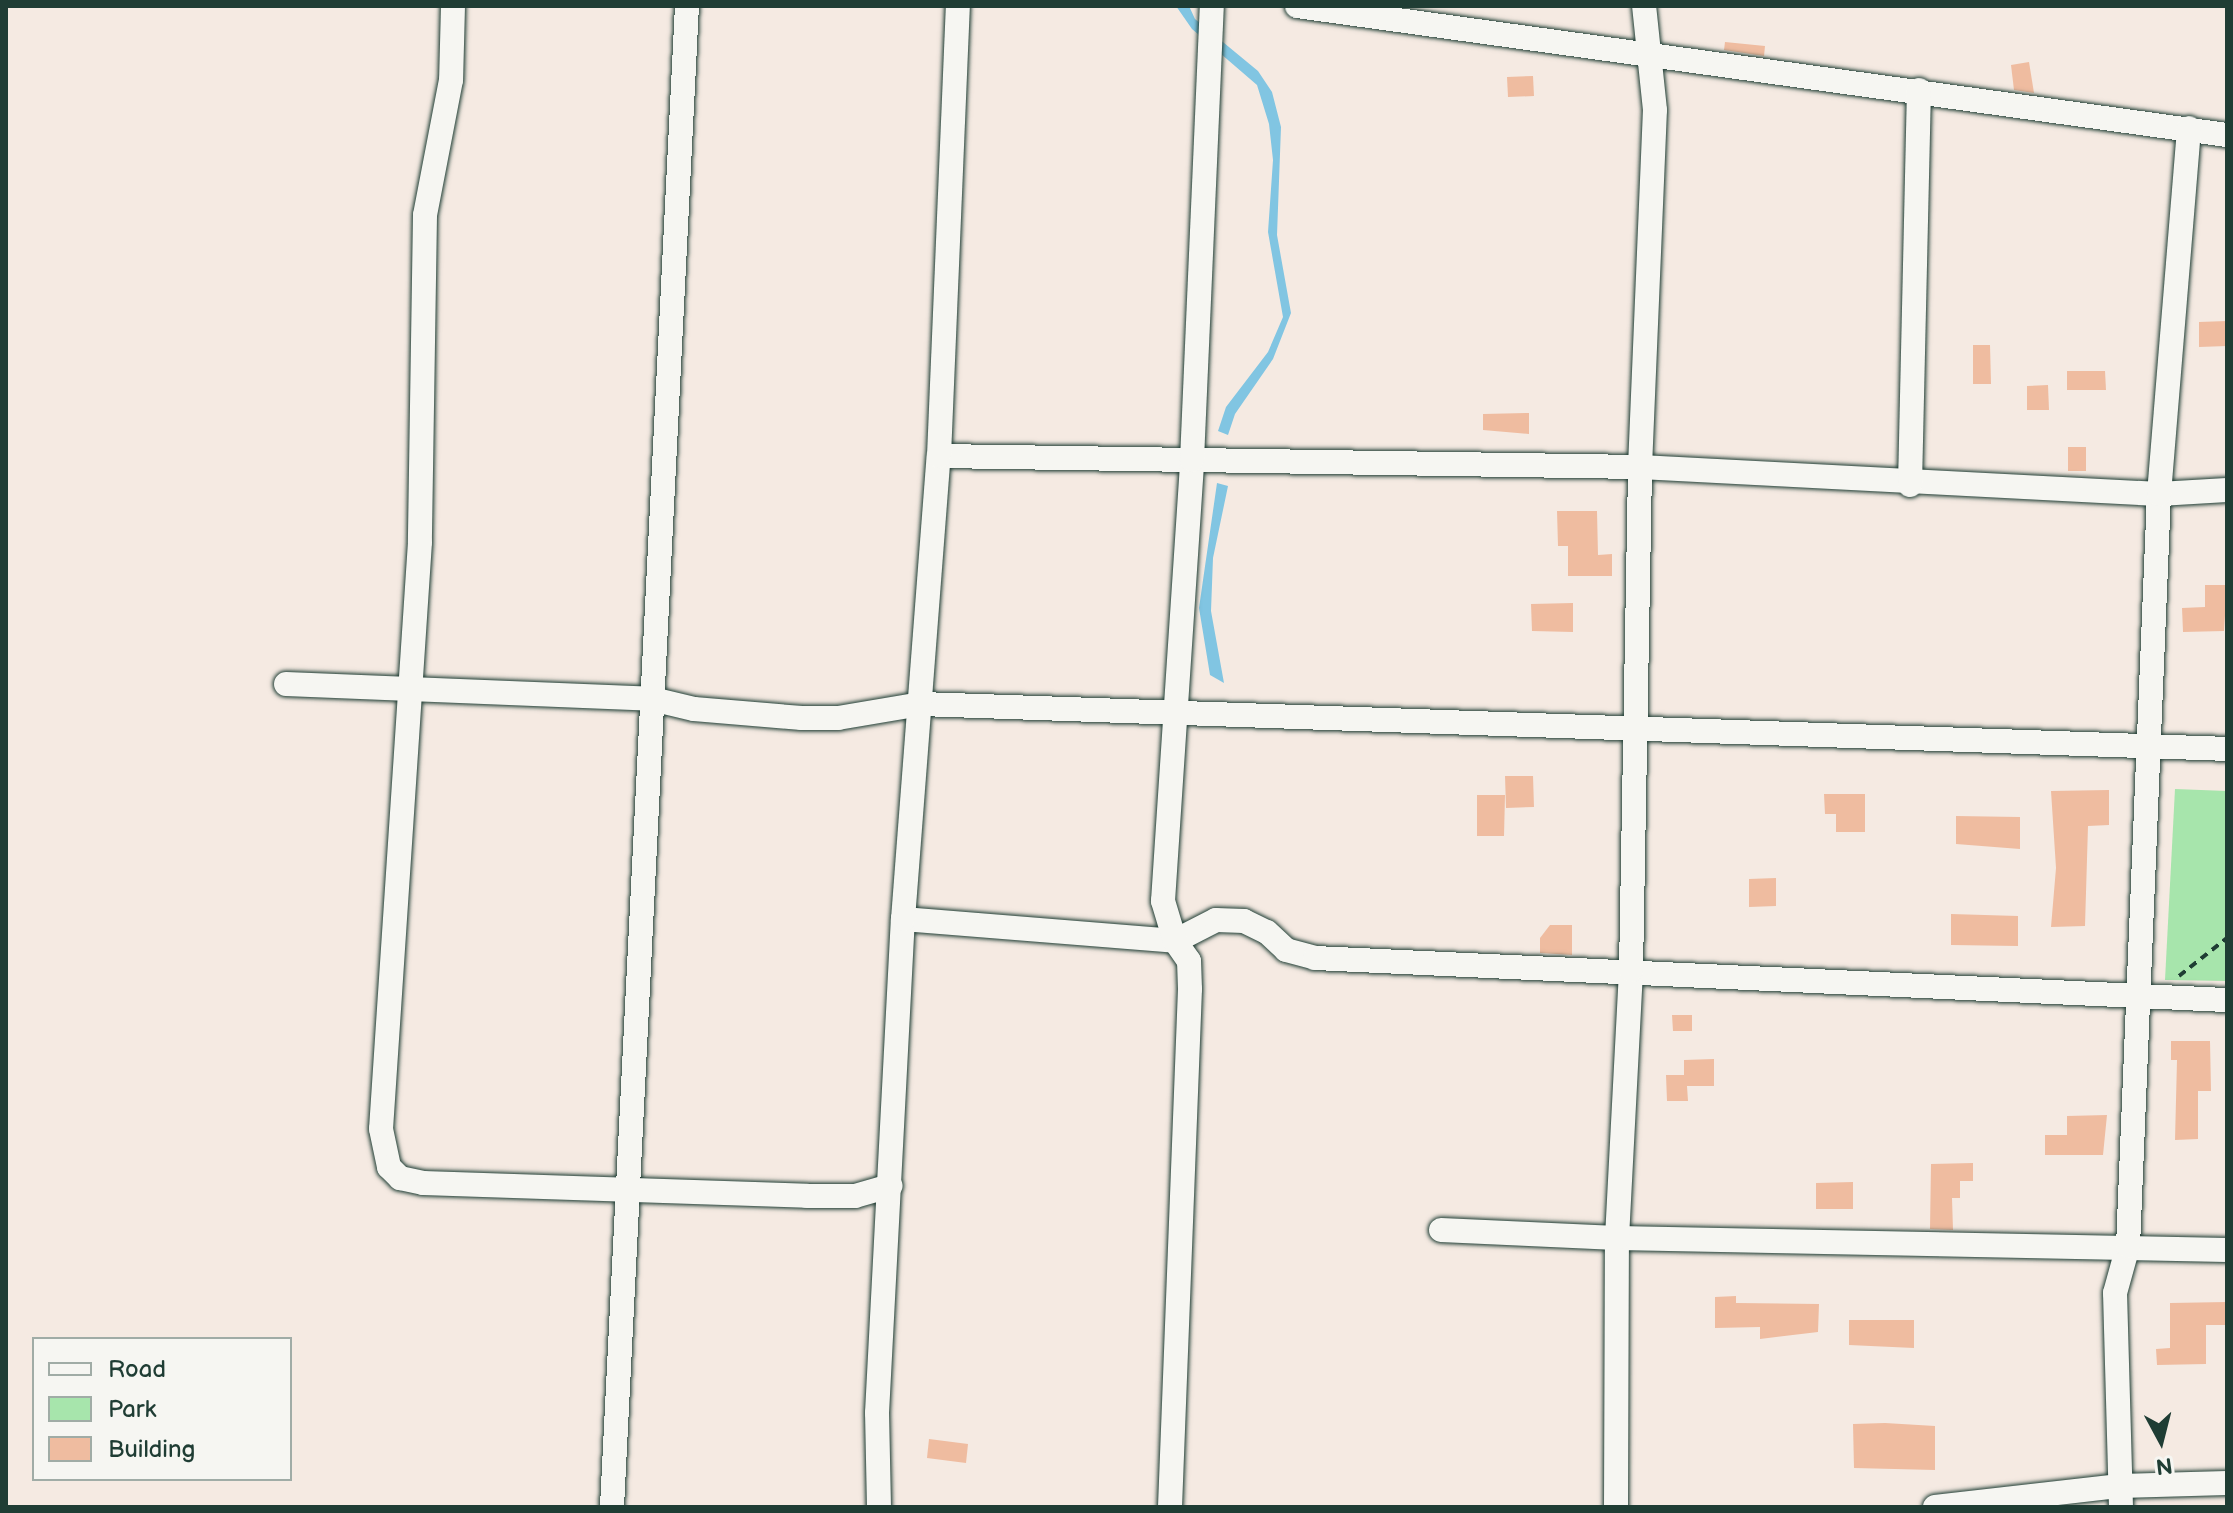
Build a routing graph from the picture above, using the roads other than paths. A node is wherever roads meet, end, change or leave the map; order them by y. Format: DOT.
graph roads {
  1 [pos="453,6"];
  2 [pos="687,6"];
  3 [pos="958,6"];
  4 [pos="1212,6"];
  5 [pos="1297,6"];
  6 [pos="1644,6"];
  7 [pos="1651,57"];
  8 [pos="1919,90"];
  9 [pos="2189,128"];
  10 [pos="2227,135"];
  11 [pos="939,456"];
  12 [pos="1192,460"];
  13 [pos="1640,467"];
  14 [pos="1910,485"];
  15 [pos="2227,490"];
  16 [pos="2159,494"];
  17 [pos="286,684"];
  18 [pos="409,690"];
  19 [pos="652,699"];
  20 [pos="921,704"];
  21 [pos="1175,713"];
  22 [pos="1637,728"];
  23 [pos="2146,746"];
  24 [pos="2227,749"];
  25 [pos="903,919"];
  26 [pos="1175,941"];
  27 [pos="1631,970"];
  28 [pos="2139,997"];
  29 [pos="2227,1000"];
  30 [pos="891,1186"];
  31 [pos="628,1190"];
  32 [pos="1441,1230"];
  33 [pos="1617,1238"];
  34 [pos="2128,1246"];
  35 [pos="2227,1250"];
  36 [pos="2227,1483"];
  37 [pos="2120,1497"];
  38 [pos="612,1507"];
  39 [pos="879,1507"];
  40 [pos="1170,1507"];
  41 [pos="1616,1507"];
  42 [pos="1935,1507"];
  1 -- 18 [label="street"];
  2 -- 19 [label="street"];
  3 -- 11 [label="street"];
  4 -- 12 [label="street"];
  5 -- 7 [label="street"];
  6 -- 7 [label="street"];
  7 -- 8 [label="street"];
  7 -- 13 [label="street"];
  8 -- 9 [label="street"];
  8 -- 14 [label="street"];
  9 -- 10 [label="street"];
  9 -- 16 [label="street"];
  11 -- 12 [label="street"];
  11 -- 20 [label="street"];
  12 -- 13 [label="street"];
  12 -- 21 [label="street"];
  13 -- 14 [label="street"];
  13 -- 22 [label="street"];
  14 -- 16 [label="street"];
  15 -- 16 [label="street"];
  16 -- 23 [label="street"];
  17 -- 18 [label="street"];
  18 -- 19 [label="street"];
  18 -- 31 [label="street"];
  19 -- 20 [label="street"];
  19 -- 31 [label="street"];
  20 -- 21 [label="street"];
  20 -- 25 [label="street"];
  21 -- 22 [label="street"];
  21 -- 26 [label="street"];
  22 -- 23 [label="street"];
  22 -- 27 [label="street"];
  23 -- 24 [label="street"];
  23 -- 28 [label="street"];
  25 -- 26 [label="street"];
  25 -- 30 [label="street"];
  26 -- 27 [label="street"];
  26 -- 40 [label="street"];
  27 -- 28 [label="street"];
  27 -- 33 [label="street"];
  28 -- 29 [label="street"];
  28 -- 34 [label="street"];
  30 -- 31 [label="street"];
  30 -- 39 [label="street"];
  31 -- 38 [label="street"];
  32 -- 33 [label="street"];
  33 -- 34 [label="street"];
  33 -- 41 [label="street"];
  34 -- 35 [label="street"];
  34 -- 37 [label="street"];
  36 -- 37 [label="street"];
  37 -- 42 [label="street"];
}
